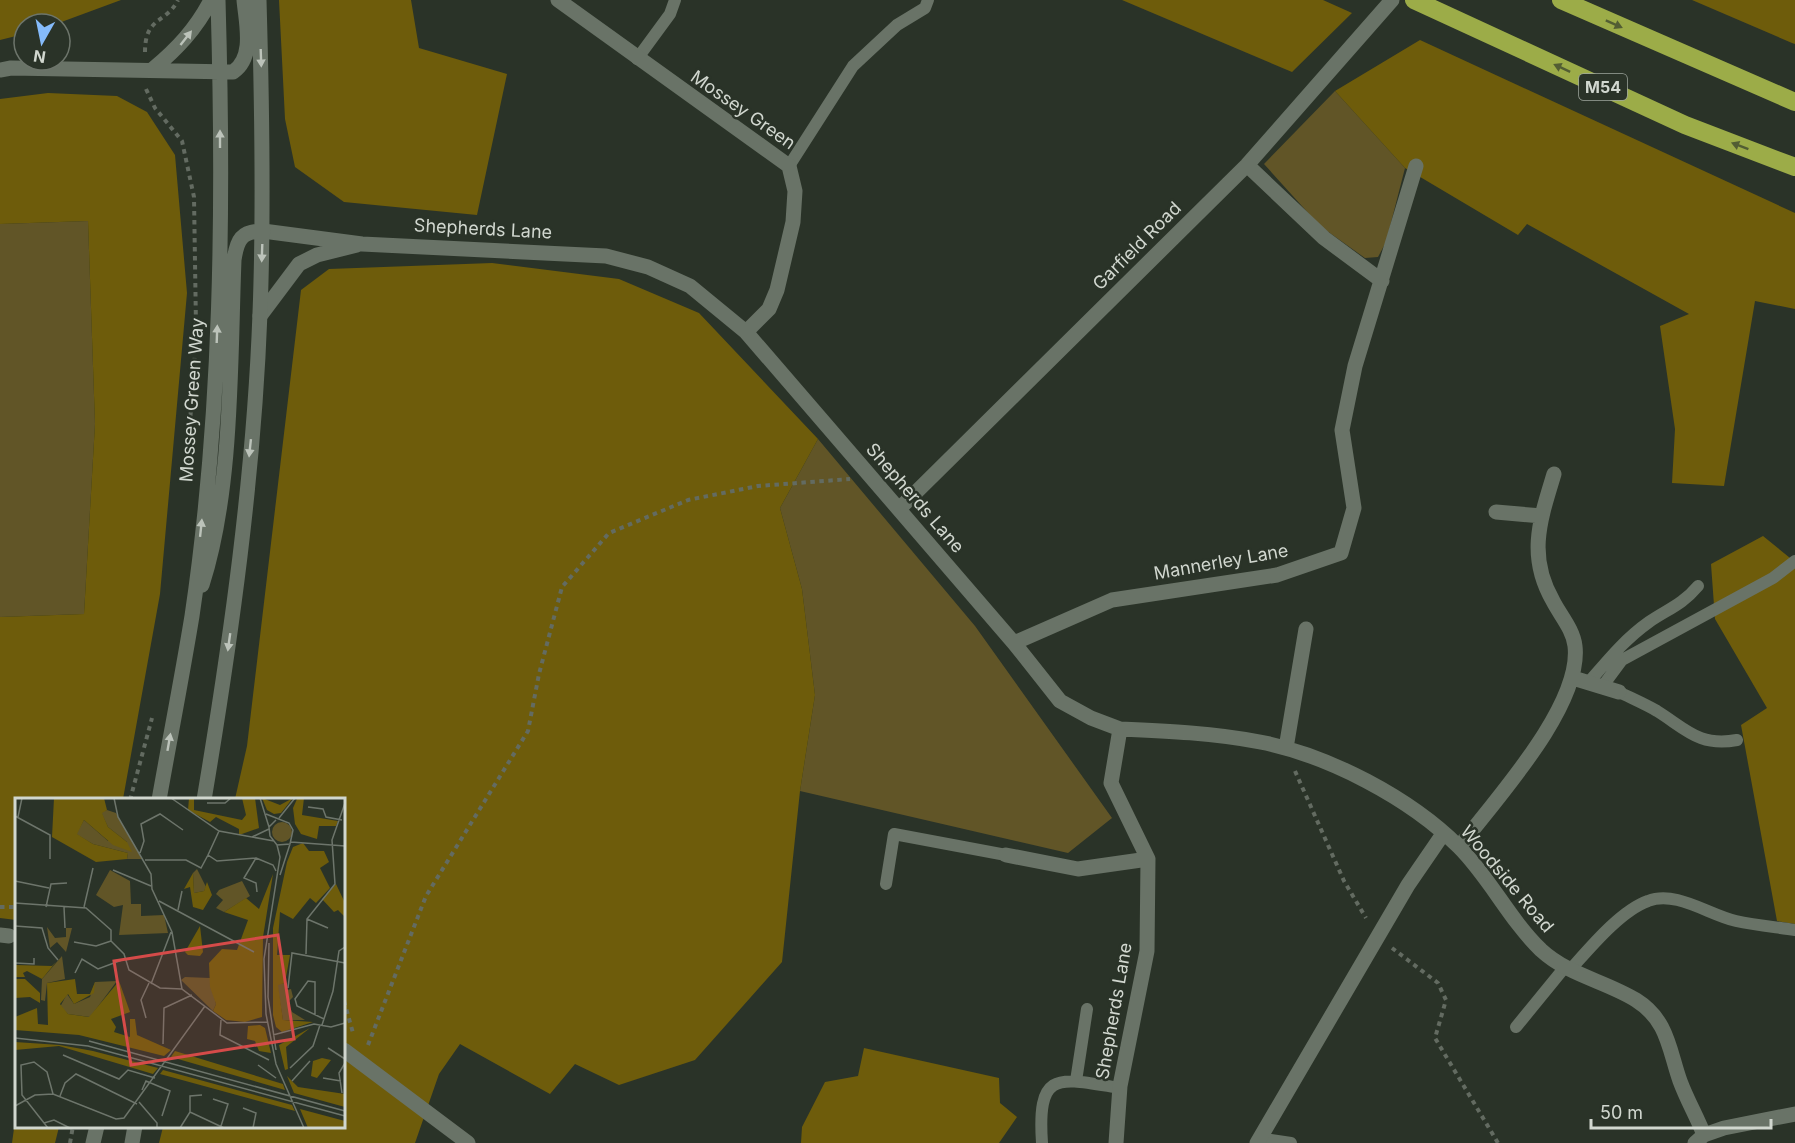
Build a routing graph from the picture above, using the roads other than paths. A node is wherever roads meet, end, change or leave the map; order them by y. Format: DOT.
graph roads {
  1 [pos="211,0"];
  2 [pos="218,0"];
  3 [pos="244,0"];
  4 [pos="259,0"];
  5 [pos="558,0"];
  6 [pos="675,0"];
  7 [pos="928,0"];
  8 [pos="1392,0"];
  9 [pos="1414,0"];
  10 [pos="1561,0"];
  11 [pos="637,59"];
  12 [pos="148,69"];
  13 [pos="0,70"];
  14 [pos="220,73"];
  15 [pos="1795,102"];
  16 [pos="1246,165"];
  17 [pos="789,166"];
  18 [pos="1416,166"];
  19 [pos="1795,167"];
  20 [pos="263,231"];
  21 [pos="363,244"];
  22 [pos="1382,281"];
  23 [pos="260,316"];
  24 [pos="746,332"];
  25 [pos="1554,474"];
  26 [pos="898,509"];
  27 [pos="1496,512"];
  28 [pos="1542,516"];
  29 [pos="1795,561"];
  30 [pos="1698,586"];
  31 [pos="192,616"];
  32 [pos="1306,629"];
  33 [pos="1014,643"];
  34 [pos="1573,678"];
  35 [pos="1596,684"];
  36 [pos="1619,692"];
  37 [pos="1120,729"];
  38 [pos="1737,740"];
  39 [pos="1286,748"];
  40 [pos="159,798"];
  41 [pos="204,798"];
  42 [pos="1443,834"];
  43 [pos="1459,847"];
  44 [pos="1006,855"];
  45 [pos="1148,859"];
  46 [pos="886,884"];
  47 [pos="1795,930"];
  48 [pos="1568,969"];
  49 [pos="1087,1010"];
  50 [pos="1516,1027"];
  51 [pos="345,1051"];
  52 [pos="1076,1081"];
  53 [pos="1120,1088"];
  54 [pos="1795,1114"];
  55 [pos="96,1128"];
  56 [pos="135,1128"];
  57 [pos="1700,1139"];
  58 [pos="1258,1141"];
  59 [pos="93,1143"];
  60 [pos="132,1143"];
  61 [pos="468,1143"];
  62 [pos="1042,1143"];
  63 [pos="1116,1143"];
  64 [pos="1291,1143"];
  12 -- 1 [label="street, one-way"];
  2 -- 14 [label="street, Mossey Green Way"];
  3 -- 14 [label="street"];
  4 -- 20 [label="street, one-way"];
  5 -- 11 [label="street, Mossey Green"];
  6 -- 11 [label="lane"];
  7 -- 17 [label="lane"];
  8 -- 16 [label="street, Garfield Road"];
  19 -- 9 [label="highway, M54, one-way"];
  10 -- 15 [label="highway, one-way"];
  11 -- 17 [label="street, Mossey Green"];
  12 -- 13 [label="street"];
  12 -- 14 [label="street"];
  31 -- 14 [label="street, Mossey Green Way, one-way"];
  16 -- 22 [label="street"];
  16 -- 26 [label="street, Garfield Road"];
  17 -- 24 [label="street, Mossey Green"];
  18 -- 22 [label="street, Mannerley Lane"];
  20 -- 21 [label="street, Shepherds Lane"];
  20 -- 23 [label="street, one-way"];
  20 -- 31 [label="street"];
  21 -- 23 [label="street"];
  21 -- 24 [label="street, Shepherds Lane"];
  22 -- 33 [label="street, Mannerley Lane"];
  23 -- 41 [label="street, one-way"];
  24 -- 26 [label="street, Shepherds Lane"];
  25 -- 28 [label="street"];
  26 -- 33 [label="street, Shepherds Lane"];
  27 -- 28 [label="street"];
  28 -- 34 [label="street"];
  29 -- 35 [label="lane"];
  30 -- 35 [label="lane"];
  40 -- 31 [label="street, Mossey Green Way, one-way"];
  32 -- 39 [label="street"];
  33 -- 37 [label="street, Shepherds Lane"];
  34 -- 35 [label="street"];
  34 -- 43 [label="street"];
  35 -- 36 [label="street"];
  36 -- 38 [label="lane"];
  37 -- 39 [label="street, Woodside Road"];
  37 -- 45 [label="street, Shepherds Lane"];
  39 -- 42 [label="street, Woodside Road"];
  42 -- 43 [label="street, Woodside Road"];
  42 -- 58 [label="street"];
  43 -- 48 [label="street, Woodside Road"];
  44 -- 45 [label="street"];
  44 -- 46 [label="lane"];
  45 -- 53 [label="street, Shepherds Lane"];
  47 -- 48 [label="lane"];
  48 -- 50 [label="lane"];
  48 -- 57 [label="street, Woodside Road"];
  49 -- 52 [label="lane"];
  51 -- 61 [label="street"];
  52 -- 53 [label="lane"];
  52 -- 62 [label="lane"];
  53 -- 63 [label="street, Shepherds Lane"];
  54 -- 57 [label="street"];
  55 -- 59 [label="street"];
  56 -- 60 [label="street"];
  58 -- 64 [label="lane"];
}
